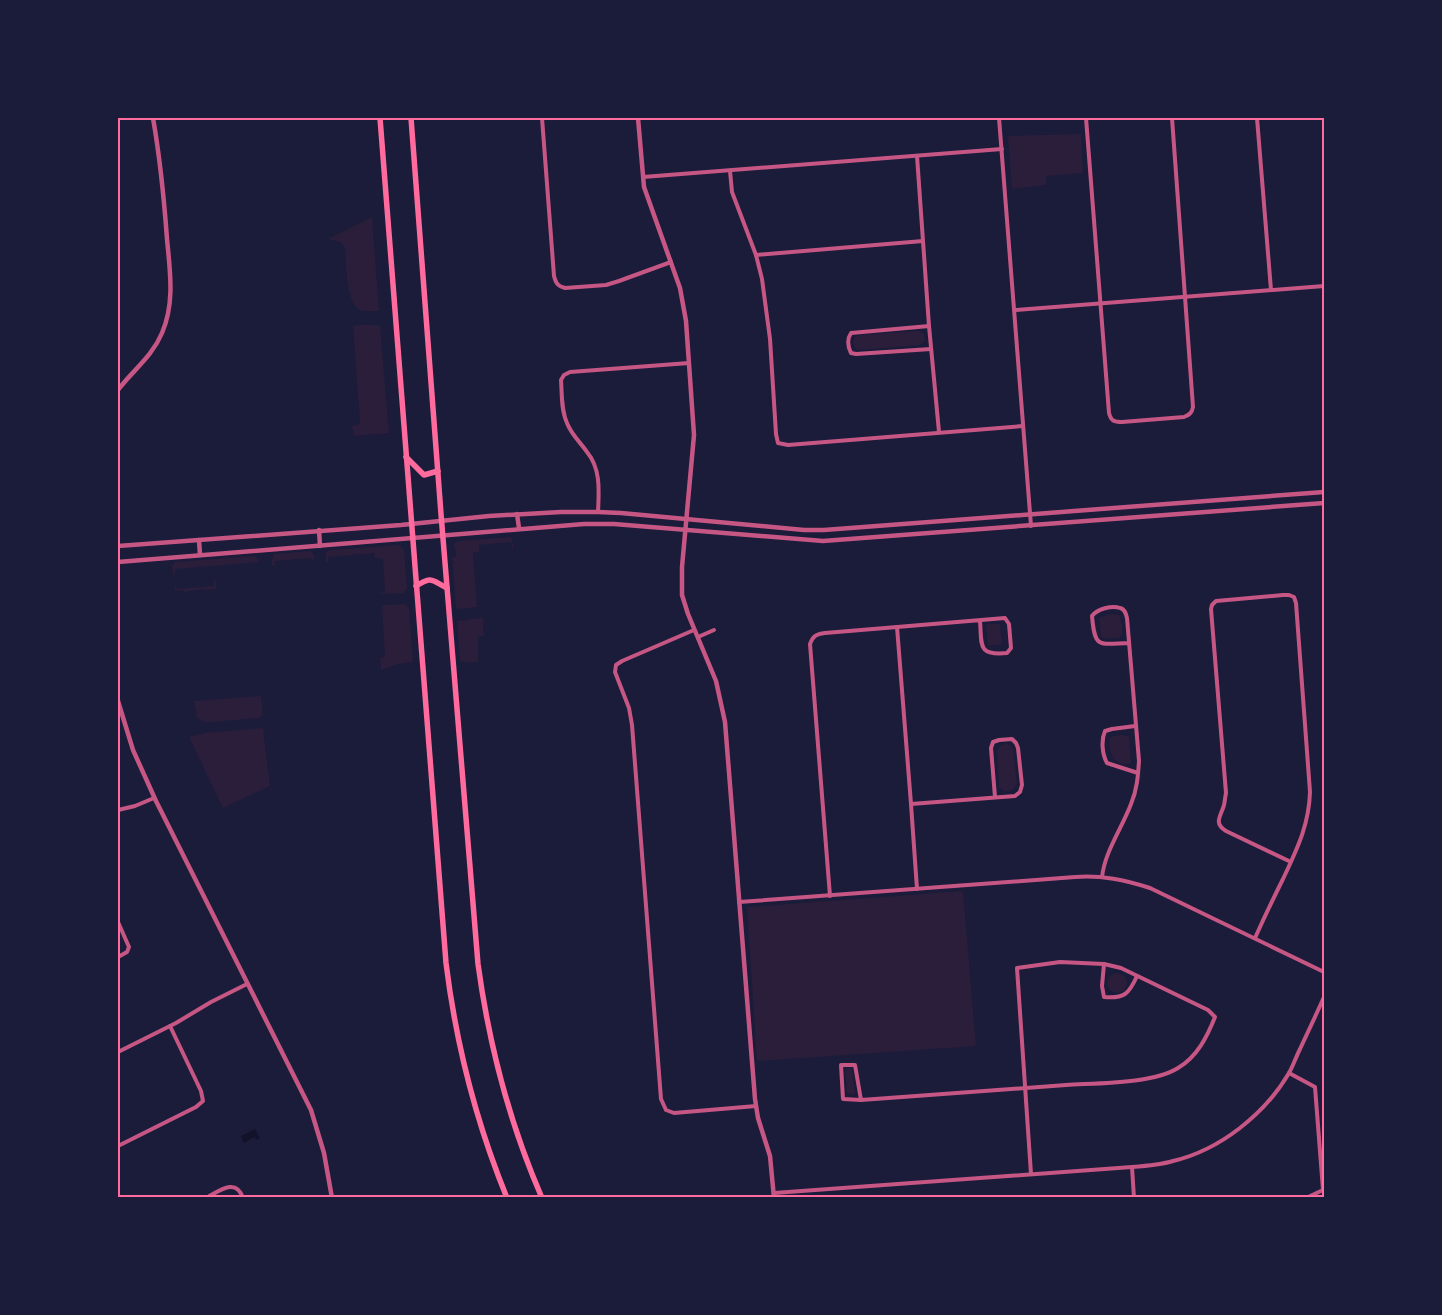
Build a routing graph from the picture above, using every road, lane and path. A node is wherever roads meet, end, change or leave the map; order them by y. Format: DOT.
graph roads {
  1 [pos="153,118"];
  2 [pos="380,118"];
  3 [pos="411,118"];
  4 [pos="542,118"];
  5 [pos="638,118"];
  6 [pos="999,118"];
  7 [pos="1086,118"];
  8 [pos="1172,118"];
  9 [pos="1257,118"];
  10 [pos="1002,149"];
  11 [pos="917,156"];
  12 [pos="730,171"];
  13 [pos="643,177"];
  14 [pos="923,241"];
  15 [pos="756,255"];
  16 [pos="671,262"];
  17 [pos="1324,286"];
  18 [pos="1271,290"];
  19 [pos="1185,297"];
  20 [pos="1100,304"];
  21 [pos="1015,310"];
  22 [pos="929,326"];
  23 [pos="931,349"];
  24 [pos="689,362"];
  25 [pos="118,390"];
  26 [pos="1023,426"];
  27 [pos="939,432"];
  28 [pos="406,457"];
  29 [pos="438,470"];
  30 [pos="1324,492"];
  31 [pos="1248,498"];
  32 [pos="1324,503"];
  33 [pos="1249,509"];
  34 [pos="598,512"];
  35 [pos="517,514"];
  36 [pos="1030,514"];
  37 [pos="687,519"];
  38 [pos="441,521"];
  39 [pos="411,524"];
  40 [pos="1031,526"];
  41 [pos="518,528"];
  42 [pos="319,530"];
  43 [pos="686,530"];
  44 [pos="443,535"];
  45 [pos="412,538"];
  46 [pos="199,540"];
  47 [pos="118,546"];
  48 [pos="320,546"];
  49 [pos="200,555"];
  50 [pos="118,562"];
  51 [pos="416,586"];
  52 [pos="447,588"];
  53 [pos="980,621"];
  54 [pos="896,627"];
  55 [pos="694,630"];
  56 [pos="714,630"];
  57 [pos="698,637"];
  58 [pos="1129,643"];
  59 [pos="118,701"];
  60 [pos="1135,726"];
  61 [pos="1138,773"];
  62 [pos="995,797"];
  63 [pos="154,798"];
  64 [pos="911,804"];
  65 [pos="118,810"];
  66 [pos="1291,862"];
  67 [pos="1102,877"];
  68 [pos="917,889"];
  69 [pos="830,896"];
  70 [pos="739,902"];
  71 [pos="118,922"];
  72 [pos="1254,938"];
  73 [pos="118,957"];
  74 [pos="1104,964"];
  75 [pos="1324,972"];
  76 [pos="1137,976"];
  77 [pos="247,984"];
  78 [pos="1324,997"];
  79 [pos="170,1026"];
  80 [pos="118,1052"];
  81 [pos="1288,1073"];
  82 [pos="1025,1088"];
  83 [pos="861,1100"];
  84 [pos="756,1106"];
  85 [pos="118,1146"];
  86 [pos="1132,1168"];
  87 [pos="1031,1174"];
  88 [pos="774,1195"];
  89 [pos="206,1198"];
  90 [pos="243,1198"];
  91 [pos="332,1198"];
  92 [pos="507,1198"];
  93 [pos="542,1198"];
  94 [pos="1134,1198"];
  95 [pos="1306,1198"];
  1 -- 25 [label="street"];
  2 -- 28 [label="main road"];
  3 -- 29 [label="main road"];
  4 -- 16 [label="street"];
  5 -- 13 [label="street"];
  6 -- 10 [label="street"];
  7 -- 20 [label="street"];
  8 -- 19 [label="street"];
  9 -- 18 [label="street"];
  10 -- 11 [label="street"];
  10 -- 21 [label="street"];
  11 -- 12 [label="street"];
  11 -- 14 [label="street"];
  12 -- 13 [label="street"];
  12 -- 15 [label="street"];
  13 -- 16 [label="street"];
  14 -- 15 [label="street"];
  14 -- 22 [label="street"];
  15 -- 27 [label="street"];
  16 -- 24 [label="street"];
  17 -- 18 [label="street"];
  18 -- 19 [label="street"];
  19 -- 20 [label="street"];
  19 -- 20 [label="street"];
  20 -- 21 [label="street"];
  21 -- 26 [label="street"];
  22 -- 23 [label="street"];
  22 -- 23 [label="street"];
  23 -- 27 [label="street"];
  24 -- 34 [label="street"];
  24 -- 37 [label="street"];
  26 -- 27 [label="street"];
  26 -- 36 [label="street"];
  28 -- 29 [label="main road"];
  28 -- 39 [label="main road"];
  29 -- 38 [label="main road"];
  30 -- 31 [label="street"];
  31 -- 33 [label="street"];
  31 -- 36 [label="street"];
  32 -- 33 [label="street"];
  33 -- 40 [label="street"];
  34 -- 35 [label="street"];
  34 -- 37 [label="street"];
  35 -- 38 [label="street"];
  35 -- 41 [label="street"];
  36 -- 37 [label="street"];
  36 -- 40 [label="street"];
  37 -- 43 [label="street"];
  38 -- 39 [label="street"];
  38 -- 44 [label="main road"];
  39 -- 42 [label="street"];
  39 -- 45 [label="main road"];
  40 -- 43 [label="street"];
  41 -- 43 [label="street"];
  41 -- 44 [label="street"];
  42 -- 46 [label="street"];
  42 -- 48 [label="street"];
  43 -- 55 [label="street"];
  44 -- 45 [label="street"];
  44 -- 52 [label="main road"];
  45 -- 48 [label="street"];
  45 -- 51 [label="main road"];
  46 -- 47 [label="street"];
  46 -- 49 [label="street"];
  48 -- 49 [label="street"];
  49 -- 50 [label="street"];
  51 -- 52 [label="main road"];
  51 -- 92 [label="main road"];
  52 -- 93 [label="main road"];
  53 -- 53 [label="street"];
  53 -- 54 [label="street"];
  54 -- 64 [label="street"];
  54 -- 69 [label="street"];
  55 -- 57 [label="street"];
  55 -- 84 [label="street"];
  56 -- 57 [label="street"];
  57 -- 70 [label="street"];
  58 -- 58 [label="street"];
  58 -- 60 [label="street"];
  59 -- 63 [label="street"];
  60 -- 61 [label="street"];
  60 -- 61 [label="street"];
  61 -- 67 [label="street"];
  62 -- 62 [label="street"];
  62 -- 64 [label="street"];
  63 -- 65 [label="street"];
  63 -- 77 [label="street"];
  64 -- 68 [label="street"];
  66 -- 66 [label="street"];
  66 -- 72 [label="street"];
  67 -- 68 [label="street"];
  67 -- 72 [label="street"];
  68 -- 69 [label="street"];
  69 -- 70 [label="street"];
  70 -- 84 [label="street"];
  71 -- 73 [label="street"];
  72 -- 75 [label="street"];
  74 -- 76 [label="street"];
  74 -- 76 [label="street"];
  74 -- 82 [label="street"];
  76 -- 82 [label="street"];
  77 -- 79 [label="street"];
  77 -- 91 [label="street"];
  78 -- 81 [label="street"];
  79 -- 80 [label="street"];
  79 -- 85 [label="street"];
  81 -- 86 [label="street"];
  81 -- 95 [label="street"];
  82 -- 83 [label="street"];
  82 -- 87 [label="street"];
  83 -- 83 [label="street"];
  84 -- 88 [label="street"];
  86 -- 87 [label="street"];
  86 -- 94 [label="street"];
  87 -- 88 [label="street"];
  89 -- 90 [label="street"];
}
